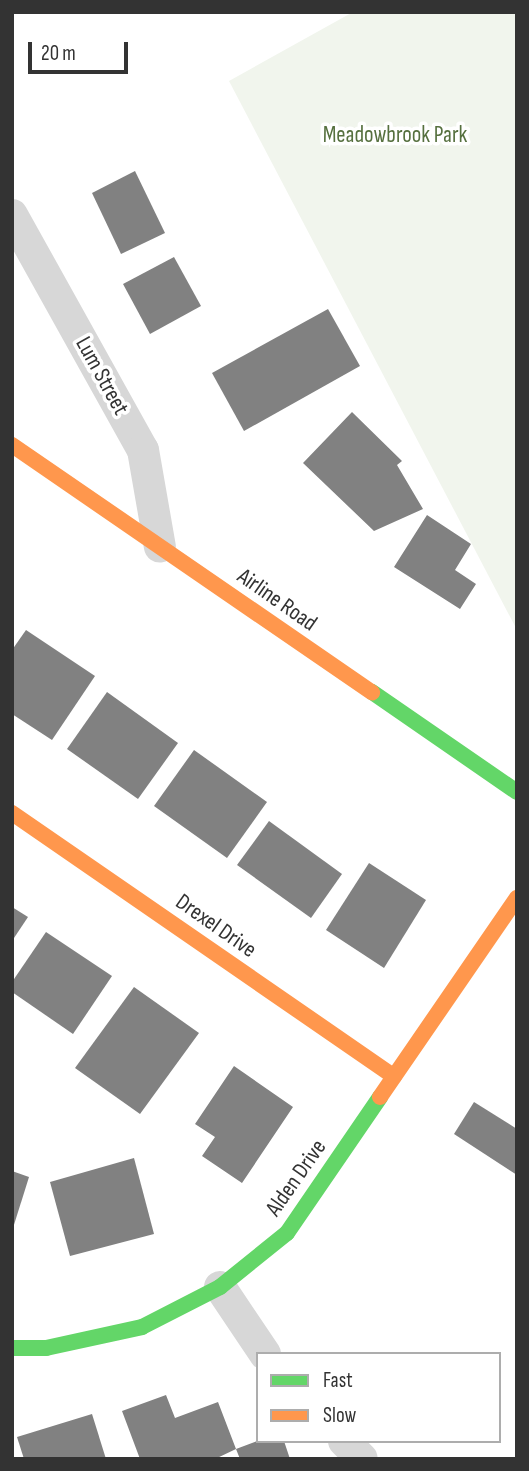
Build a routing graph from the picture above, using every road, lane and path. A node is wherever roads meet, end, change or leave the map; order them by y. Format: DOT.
graph roads {
  1 [pos="12,215"];
  2 [pos="12,445"];
  3 [pos="160,547"];
  4 [pos="517,792"];
  5 [pos="12,813"];
  6 [pos="517,898"];
  7 [pos="394,1077"];
  8 [pos="220,1287"];
  9 [pos="12,1348"];
  10 [pos="264,1352"];
  11 [pos="346,1443"];
  12 [pos="362,1459"];
  1 -- 3 [label="street, Lum Street"];
  2 -- 3 [label="street, Airline Road"];
  3 -- 4 [label="street, Airline Road"];
  5 -- 7 [label="street, Drexel Drive"];
  6 -- 7 [label="street, Alden Drive"];
  7 -- 8 [label="street, Alden Drive"];
  8 -- 9 [label="street, Alden Drive"];
  8 -- 10 [label="street"];
  11 -- 12 [label="street"];
}
